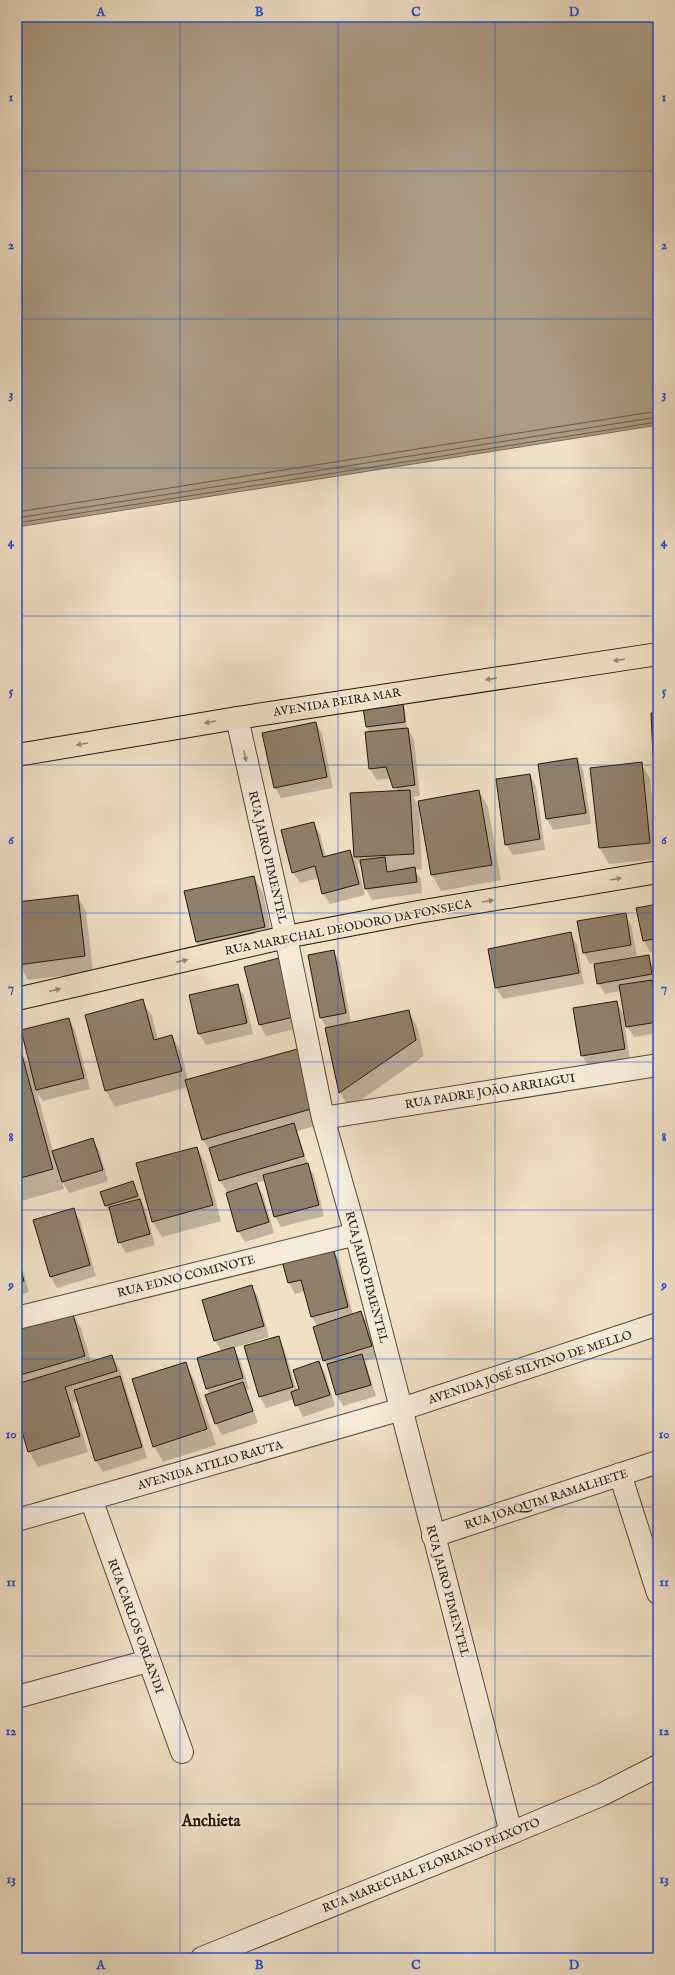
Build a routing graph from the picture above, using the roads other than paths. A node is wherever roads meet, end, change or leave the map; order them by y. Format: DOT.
graph roads {
  1 [pos="658,654"];
  2 [pos="237,718"];
  3 [pos="17,755"];
  4 [pos="658,872"];
  5 [pos="286,937"];
  6 [pos="17,999"];
  7 [pos="658,1064"];
  8 [pos="323,1118"];
  9 [pos="356,1234"];
  10 [pos="17,1318"];
  11 [pos="658,1324"];
  12 [pos="402,1409"];
  13 [pos="658,1462"];
  14 [pos="620,1474"];
  15 [pos="91,1499"];
  16 [pos="17,1520"];
  17 [pos="433,1536"];
  18 [pos="658,1593"];
  19 [pos="148,1661"];
  20 [pos="17,1697"];
  21 [pos="182,1752"];
  22 [pos="658,1766"];
  23 [pos="511,1832"];
  24 [pos="202,1958"];
  1 -- 2 [label="main road, AVENIDA BEIRA MAR, one-way"];
  2 -- 3 [label="main road, AVENIDA BEIRA MAR, one-way"];
  2 -- 5 [label="street, RUA JAIRO PIMENTEL, one-way"];
  5 -- 4 [label="main road, RUA MARECHAL DEODORO DA FONSECA, one-way"];
  6 -- 5 [label="main road, RUA MARECHAL DEODORO DA FONSECA, one-way"];
  5 -- 8 [label="street, RUA JAIRO PIMENTEL"];
  7 -- 8 [label="street, RUA PADRE JOÃO ARRIAGUI"];
  8 -- 9 [label="street, RUA JAIRO PIMENTEL"];
  9 -- 10 [label="street, RUA EDNO COMINOTE"];
  9 -- 12 [label="street, RUA JAIRO PIMENTEL"];
  11 -- 12 [label="street, AVENIDA JOSÉ SILVINO DE MELLO"];
  12 -- 15 [label="street, AVENIDA ATILIO RAUTA"];
  12 -- 17 [label="street, RUA JAIRO PIMENTEL"];
  13 -- 14 [label="street, RUA JOAQUIM RAMALHETE"];
  14 -- 17 [label="street, RUA JOAQUIM RAMALHETE"];
  14 -- 18 [label="street"];
  15 -- 16 [label="street, AVENIDA ATILIO RAUTA"];
  15 -- 19 [label="street, RUA CARLOS ORLANDI"];
  17 -- 23 [label="street, RUA JAIRO PIMENTEL"];
  19 -- 20 [label="street"];
  19 -- 21 [label="street, RUA CARLOS ORLANDI"];
  22 -- 23 [label="street, RUA MARECHAL FLORIANO PEIXOTO"];
  23 -- 24 [label="street, RUA MARECHAL FLORIANO PEIXOTO"];
}
